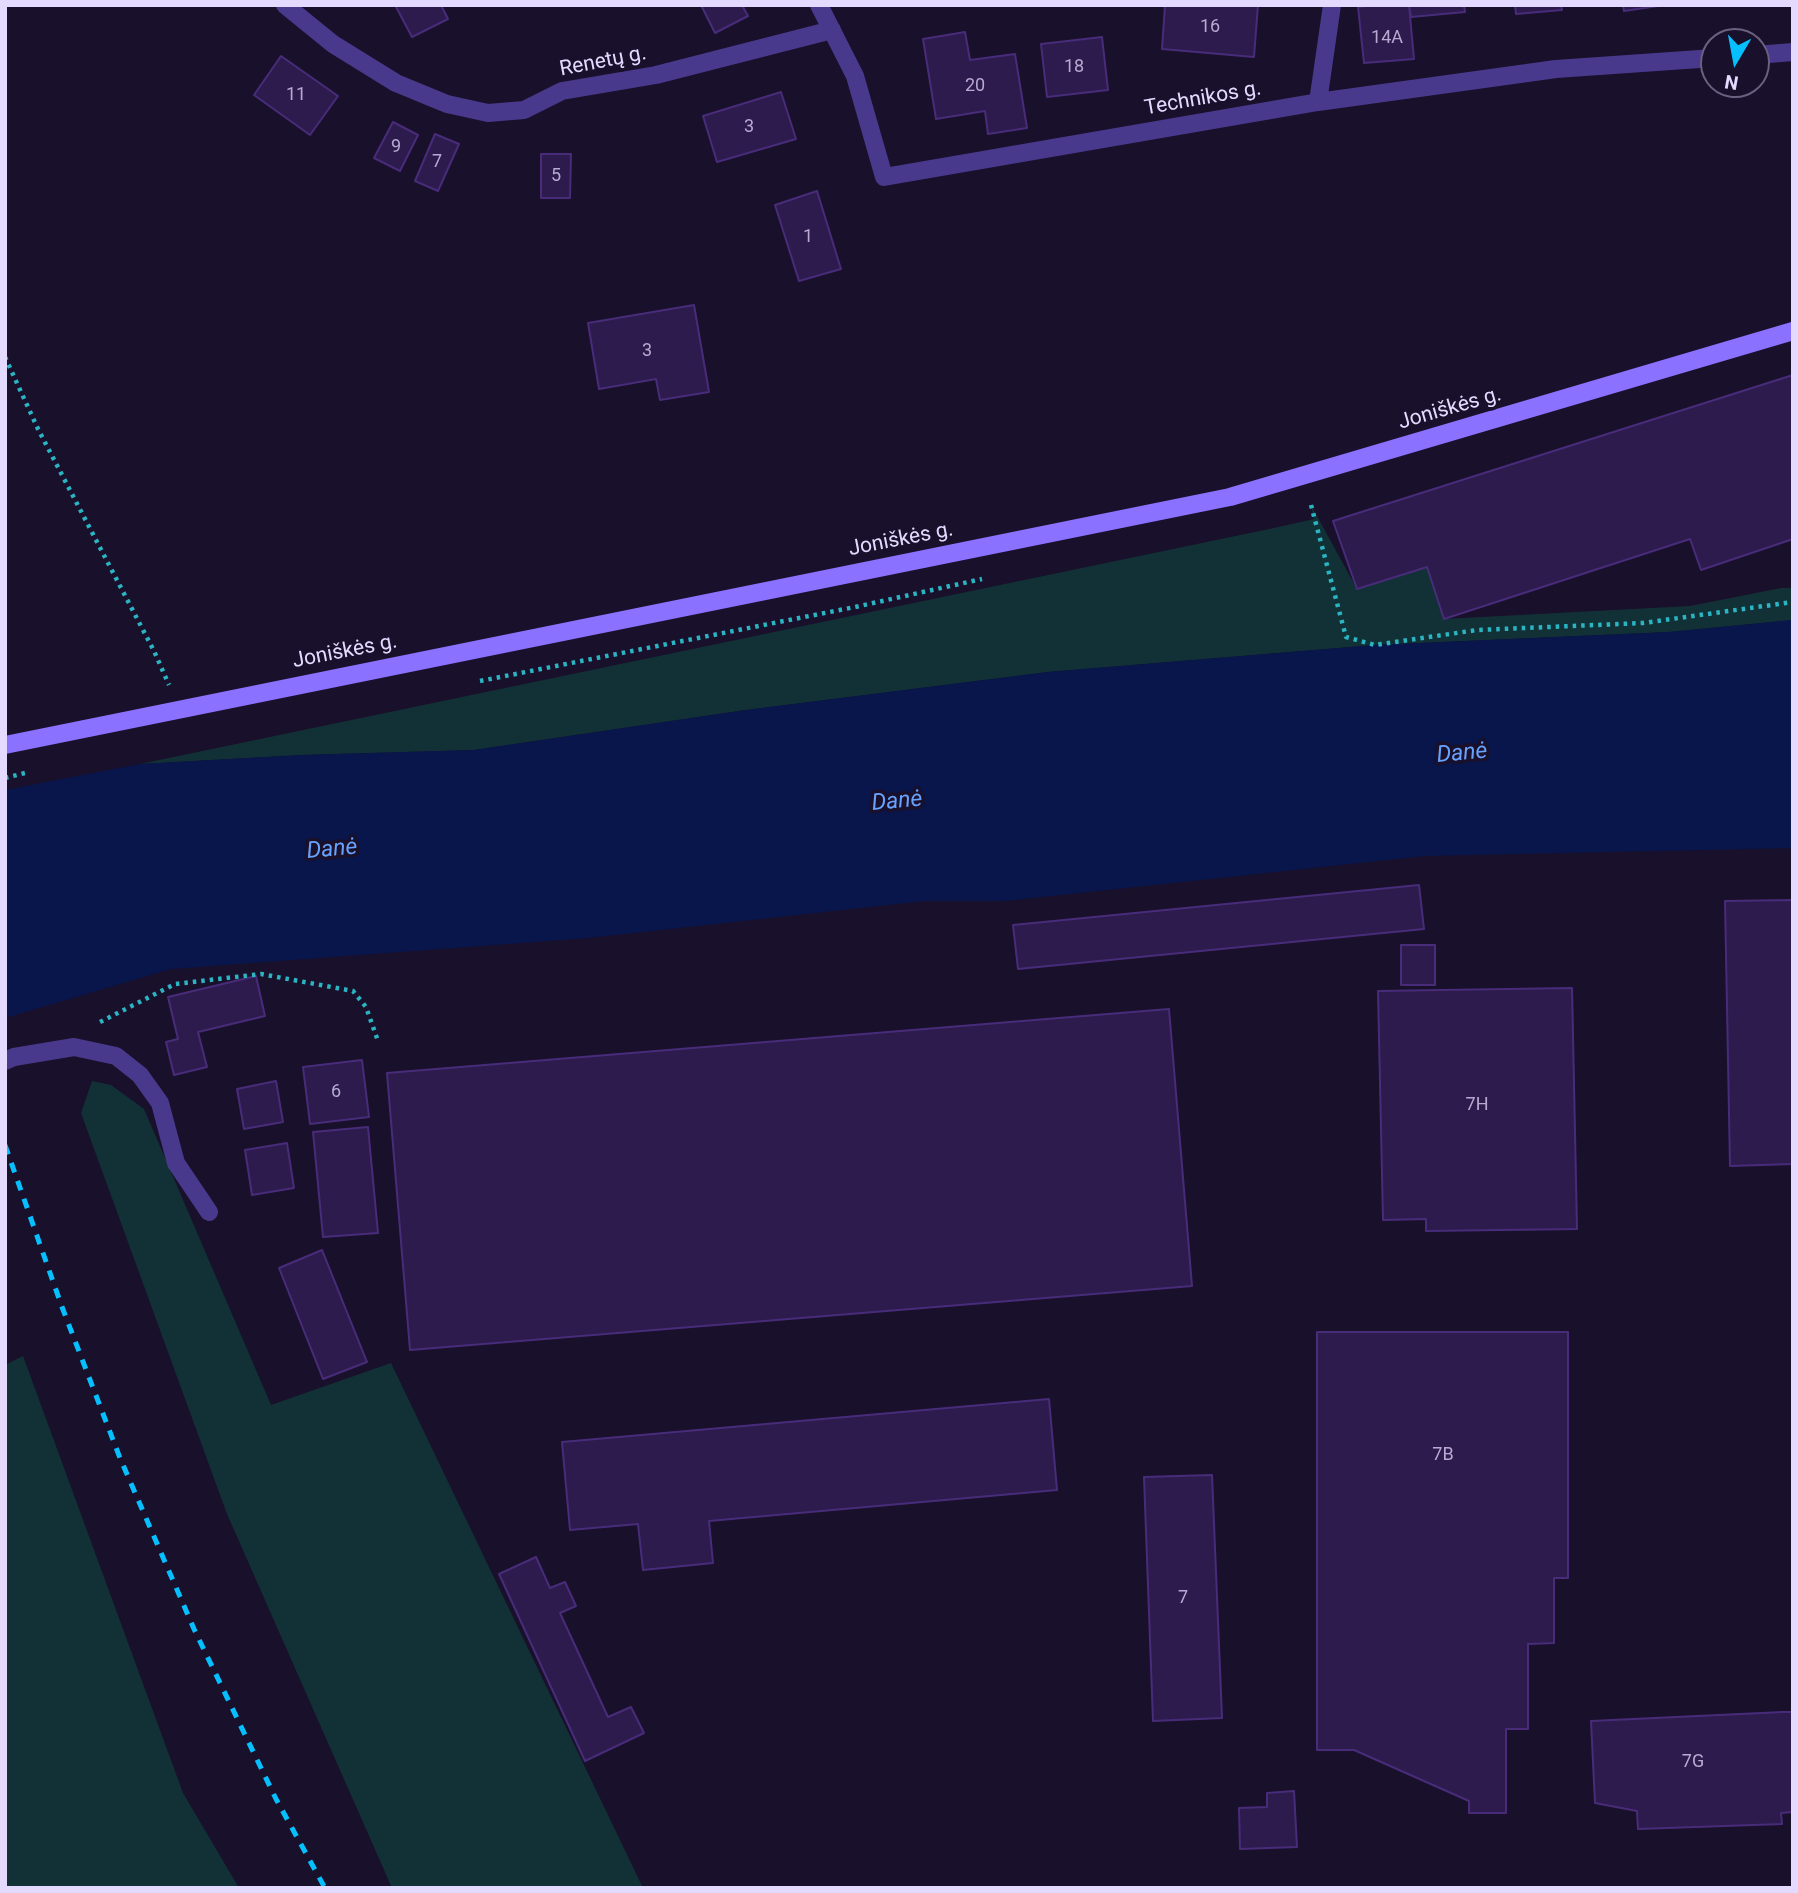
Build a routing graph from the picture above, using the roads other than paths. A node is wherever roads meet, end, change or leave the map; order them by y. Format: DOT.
graph roads {
  1 [pos="285,5"];
  2 [pos="819,5"];
  3 [pos="1332,5"];
  4 [pos="832,30"];
  5 [pos="1793,52"];
  6 [pos="1770,54"];
  7 [pos="1700,59"];
  8 [pos="1318,102"];
  9 [pos="1793,331"];
  10 [pos="5,744"];
  11 [pos="5,1061"];
  12 [pos="209,1212"];
  1 -- 4 [label="street, Renetų g."];
  2 -- 4 [label="street, Technikos g."];
  3 -- 8 [label="street"];
  4 -- 8 [label="street, Technikos g."];
  5 -- 6 [label="street"];
  7 -- 8 [label="street, Technikos g."];
  9 -- 10 [label="main road, Joniškės g."];
  11 -- 12 [label="street"];
}
